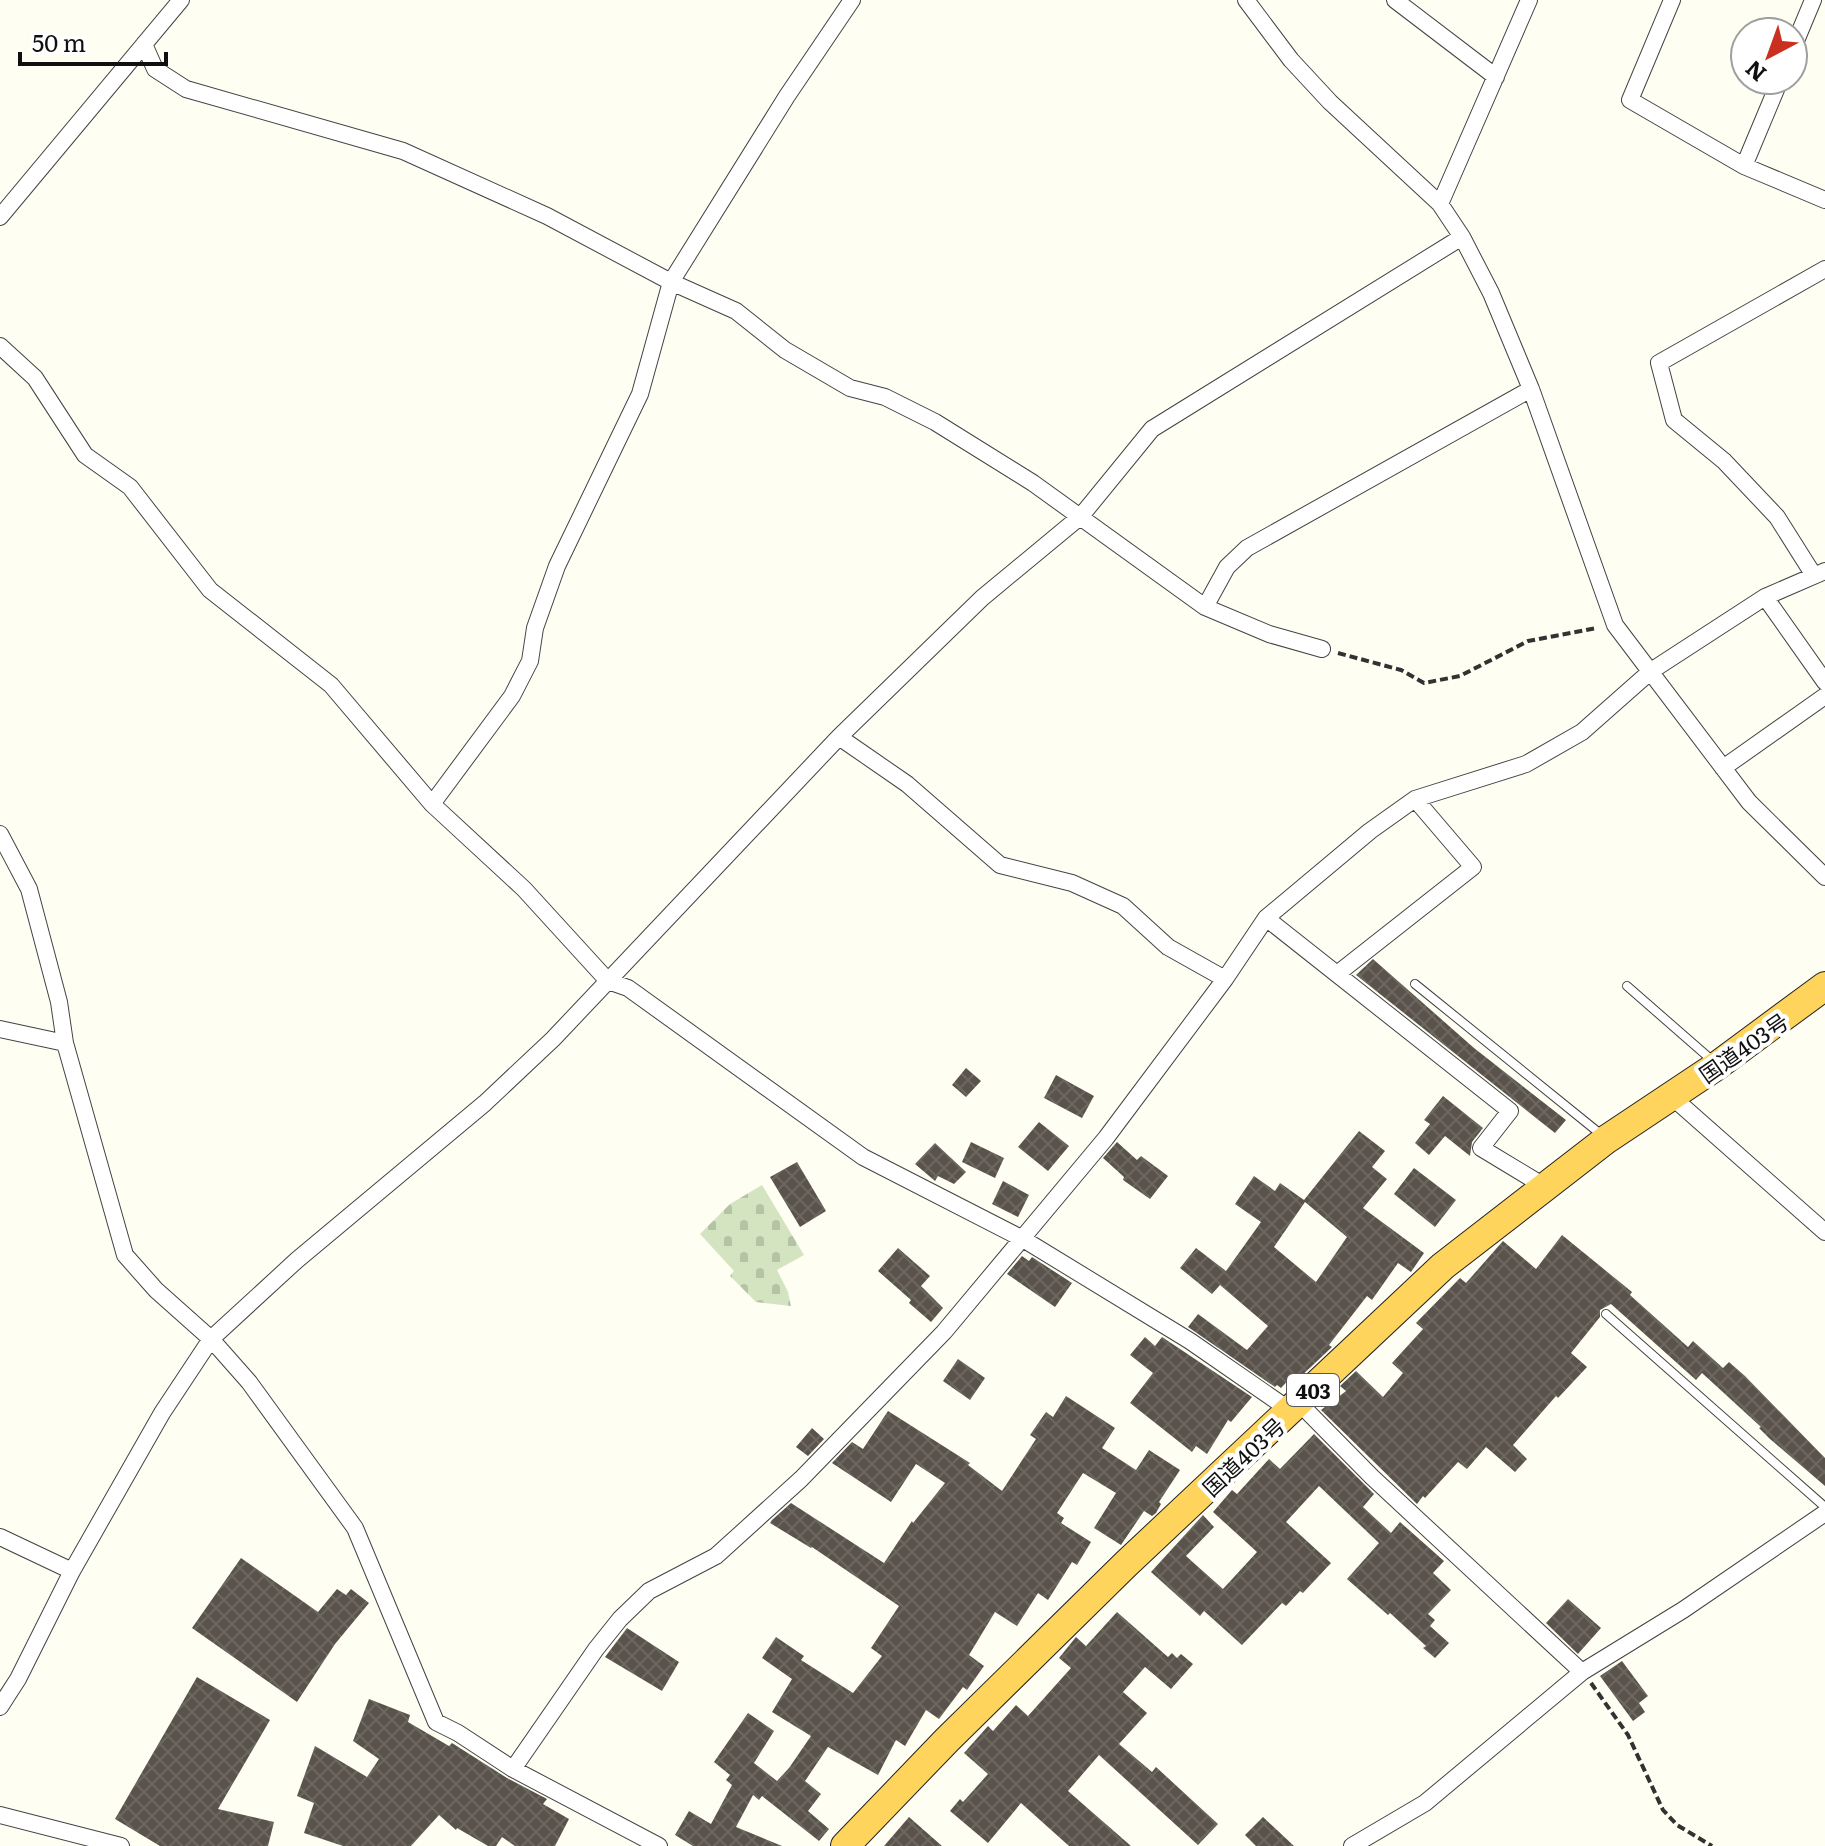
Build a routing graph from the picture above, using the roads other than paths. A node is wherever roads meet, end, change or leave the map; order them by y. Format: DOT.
graph roads {
  1 [pos="181,0"];
  2 [pos="852,0"];
  3 [pos="1246,0"];
  4 [pos="1395,0"];
  5 [pos="1529,0"];
  6 [pos="1672,0"];
  7 [pos="144,44"];
  8 [pos="1496,77"];
  9 [pos="1773,96"];
  10 [pos="1744,166"];
  11 [pos="1825,200"];
  12 [pos="1440,204"];
  13 [pos="0,217"];
  14 [pos="1462,237"];
  15 [pos="1825,269"];
  16 [pos="671,282"];
  17 [pos="0,346"];
  18 [pos="1531,389"];
  19 [pos="1081,516"];
  20 [pos="1819,572"];
  21 [pos="1765,597"];
  22 [pos="1205,607"];
  23 [pos="1322,649"];
  24 [pos="1651,671"];
  25 [pos="1825,682"];
  26 [pos="1825,696"];
  27 [pos="839,737"];
  28 [pos="1723,768"];
  29 [pos="1415,799"];
  30 [pos="432,804"];
  31 [pos="0,834"];
  32 [pos="1825,877"];
  33 [pos="1266,918"];
  34 [pos="1337,974"];
  35 [pos="1225,979"];
  36 [pos="608,981"];
  37 [pos="1415,984"];
  38 [pos="1627,986"];
  39 [pos="1825,986"];
  40 [pos="0,1029"];
  41 [pos="65,1043"];
  42 [pos="1718,1065"];
  43 [pos="1671,1096"];
  44 [pos="1607,1139"];
  45 [pos="1544,1186"];
  46 [pos="1825,1232"];
  47 [pos="1023,1239"];
  48 [pos="1606,1314"];
  49 [pos="211,1339"];
  50 [pos="1295,1407"];
  51 [pos="1825,1507"];
  52 [pos="1825,1513"];
  53 [pos="0,1537"];
  54 [pos="72,1571"];
  55 [pos="1582,1672"];
  56 [pos="0,1707"];
  57 [pos="513,1769"];
  58 [pos="0,1815"];
  59 [pos="121,1846"];
  60 [pos="659,1846"];
  61 [pos="845,1846"];
  62 [pos="1352,1846"];
  1 -- 7 [label="street"];
  2 -- 16 [label="street"];
  3 -- 12 [label="street"];
  4 -- 8 [label="street"];
  5 -- 8 [label="street"];
  6 -- 10 [label="street"];
  7 -- 13 [label="street"];
  7 -- 16 [label="street"];
  8 -- 12 [label="street"];
  9 -- 10 [label="street"];
  10 -- 11 [label="street"];
  12 -- 14 [label="street"];
  14 -- 18 [label="street"];
  14 -- 19 [label="street"];
  15 -- 20 [label="street"];
  16 -- 19 [label="street"];
  16 -- 30 [label="street"];
  17 -- 30 [label="street"];
  18 -- 22 [label="street"];
  18 -- 24 [label="street"];
  19 -- 22 [label="street"];
  19 -- 27 [label="street"];
  20 -- 21 [label="street"];
  21 -- 24 [label="street"];
  21 -- 25 [label="street"];
  22 -- 23 [label="street"];
  24 -- 28 [label="street"];
  24 -- 29 [label="street"];
  26 -- 28 [label="street"];
  27 -- 35 [label="street"];
  27 -- 36 [label="street"];
  28 -- 32 [label="street"];
  29 -- 33 [label="street"];
  29 -- 34 [label="street"];
  30 -- 36 [label="street"];
  31 -- 41 [label="street"];
  33 -- 34 [label="street"];
  33 -- 35 [label="street"];
  34 -- 45 [label="street"];
  35 -- 47 [label="street"];
  36 -- 47 [label="street"];
  36 -- 49 [label="street"];
  37 -- 44 [label="lane"];
  38 -- 42 [label="lane"];
  39 -- 42 [label="highway, 国道403号 / 403"];
  40 -- 41 [label="street"];
  41 -- 49 [label="street"];
  42 -- 43 [label="highway, 国道403号 / 403"];
  43 -- 44 [label="highway, 国道403号 / 403"];
  43 -- 46 [label="street"];
  44 -- 45 [label="highway, 国道403号 / 403"];
  45 -- 50 [label="highway, 国道403号 / 403"];
  47 -- 50 [label="street"];
  47 -- 57 [label="street"];
  48 -- 51 [label="lane"];
  49 -- 54 [label="street"];
  49 -- 57 [label="street"];
  50 -- 55 [label="street"];
  50 -- 61 [label="highway, 国道403号 / 403"];
  52 -- 55 [label="street"];
  53 -- 54 [label="street"];
  54 -- 56 [label="street"];
  55 -- 62 [label="street"];
  57 -- 60 [label="street"];
  58 -- 59 [label="street"];
}
